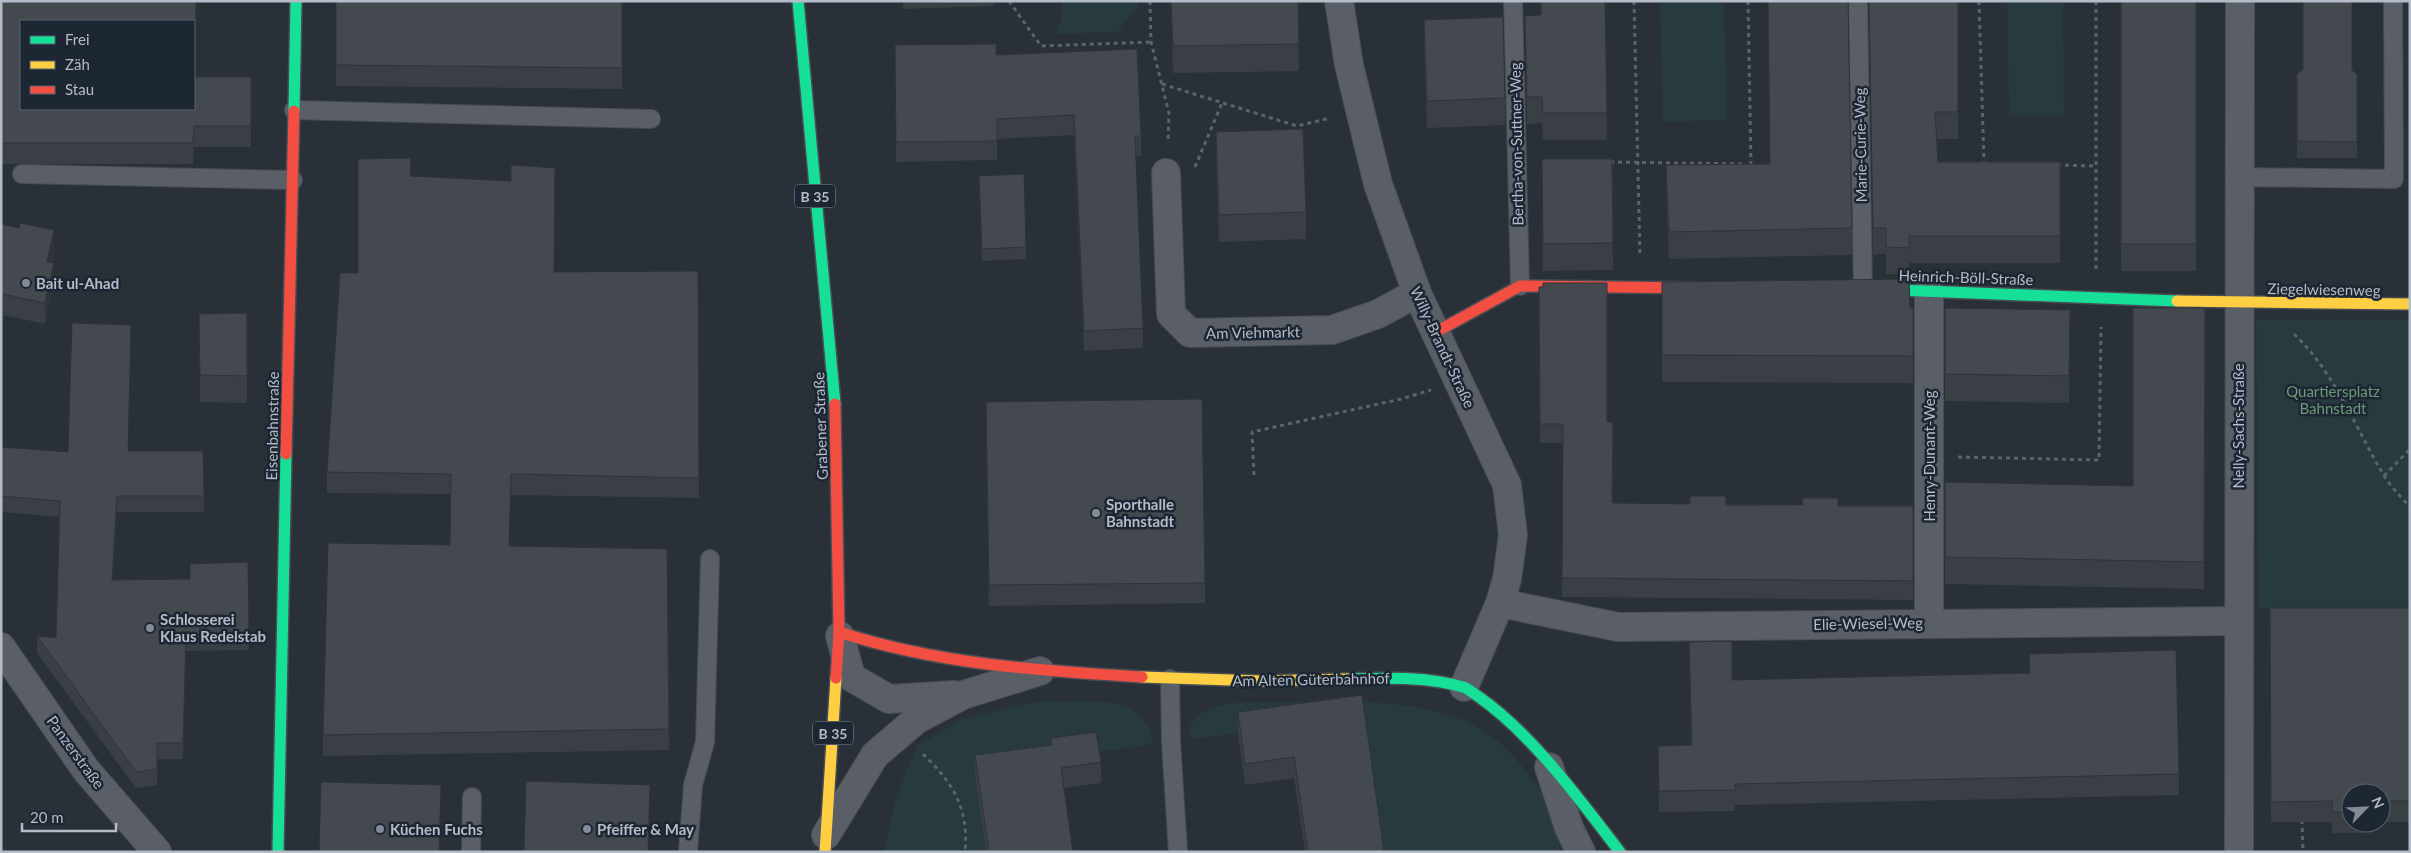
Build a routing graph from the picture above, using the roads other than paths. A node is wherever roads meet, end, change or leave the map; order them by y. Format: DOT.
graph roads {
  1 [pos="296,1"];
  2 [pos="798,1"];
  3 [pos="1339,1"];
  4 [pos="1512,1"];
  5 [pos="1858,1"];
  6 [pos="2240,1"];
  7 [pos="2393,1"];
  8 [pos="294,110"];
  9 [pos="651,119"];
  10 [pos="1166,173"];
  11 [pos="22,174"];
  12 [pos="2238,177"];
  13 [pos="292,180"];
  14 [pos="1520,286"];
  15 [pos="1708,288"];
  16 [pos="1858,288"];
  17 [pos="1929,290"];
  18 [pos="1417,293"];
  19 [pos="2250,303"];
  20 [pos="2410,304"];
  21 [pos="1434,334"];
  22 [pos="710,559"];
  23 [pos="1500,603"];
  24 [pos="2238,621"];
  25 [pos="1929,622"];
  26 [pos="839,632"];
  27 [pos="1,647"];
  28 [pos="1040,671"];
  29 [pos="1170,679"];
  30 [pos="1464,688"];
  31 [pos="963,694"];
  32 [pos="1549,766"];
  33 [pos="472,797"];
  34 [pos="826,843"];
  35 [pos="157,852"];
  36 [pos="278,852"];
  37 [pos="471,852"];
  38 [pos="688,852"];
  39 [pos="1178,852"];
  40 [pos="1581,852"];
  41 [pos="1620,852"];
  42 [pos="2240,852"];
  1 -- 8 [label="street, Eisenbahnstraße"];
  2 -- 26 [label="street, Grabener Straße / B 35"];
  3 -- 18 [label="street, Willy-Brandt-Straße"];
  4 -- 14 [label="lane, Bertha-von-Suttner-Weg"];
  5 -- 16 [label="lane, Marie-Curie-Weg"];
  6 -- 12 [label="street, Nelly-Sachs-Straße"];
  7 -- 12 [label="lane"];
  8 -- 9 [label="lane"];
  8 -- 13 [label="street, Eisenbahnstraße"];
  10 -- 18 [label="street, Am Viehmarkt"];
  11 -- 13 [label="lane"];
  12 -- 19 [label="street, Nelly-Sachs-Straße"];
  13 -- 36 [label="street, Eisenbahnstraße"];
  14 -- 15 [label="street"];
  14 -- 21 [label="street"];
  16 -- 17 [label="street, Heinrich-Böll-Straße"];
  17 -- 19 [label="street, Heinrich-Böll-Straße"];
  17 -- 25 [label="street, Henry-Dunant-Weg"];
  18 -- 21 [label="street, Willy-Brandt-Straße"];
  19 -- 20 [label="street, Ziegelwiesenweg"];
  19 -- 24 [label="street, Nelly-Sachs-Straße"];
  21 -- 23 [label="street, Willy-Brandt-Straße"];
  22 -- 38 [label="lane"];
  23 -- 25 [label="street, Elie-Wiesel-Weg"];
  23 -- 30 [label="street, Willy-Brandt-Straße"];
  24 -- 25 [label="street, Elie-Wiesel-Weg"];
  24 -- 42 [label="street, Nelly-Sachs-Straße"];
  26 -- 28 [label="street, Am Alten Güterbahnhof"];
  26 -- 31 [label="street, Am Alten Güterbahnhof"];
  26 -- 34 [label="street, Grabener Straße / B 35"];
  27 -- 35 [label="street, Panzerstraße"];
  28 -- 29 [label="street, Am Alten Güterbahnhof"];
  28 -- 31 [label="street, Am Alten Güterbahnhof"];
  29 -- 30 [label="street, Am Alten Güterbahnhof"];
  29 -- 39 [label="lane"];
  30 -- 32 [label="street, Am Alten Güterbahnhof"];
  31 -- 34 [label="street, Am Alten Güterbahnhof"];
  32 -- 40 [label="street"];
  32 -- 41 [label="street, Am Alten Güterbahnhof"];
  33 -- 37 [label="lane"];
}
